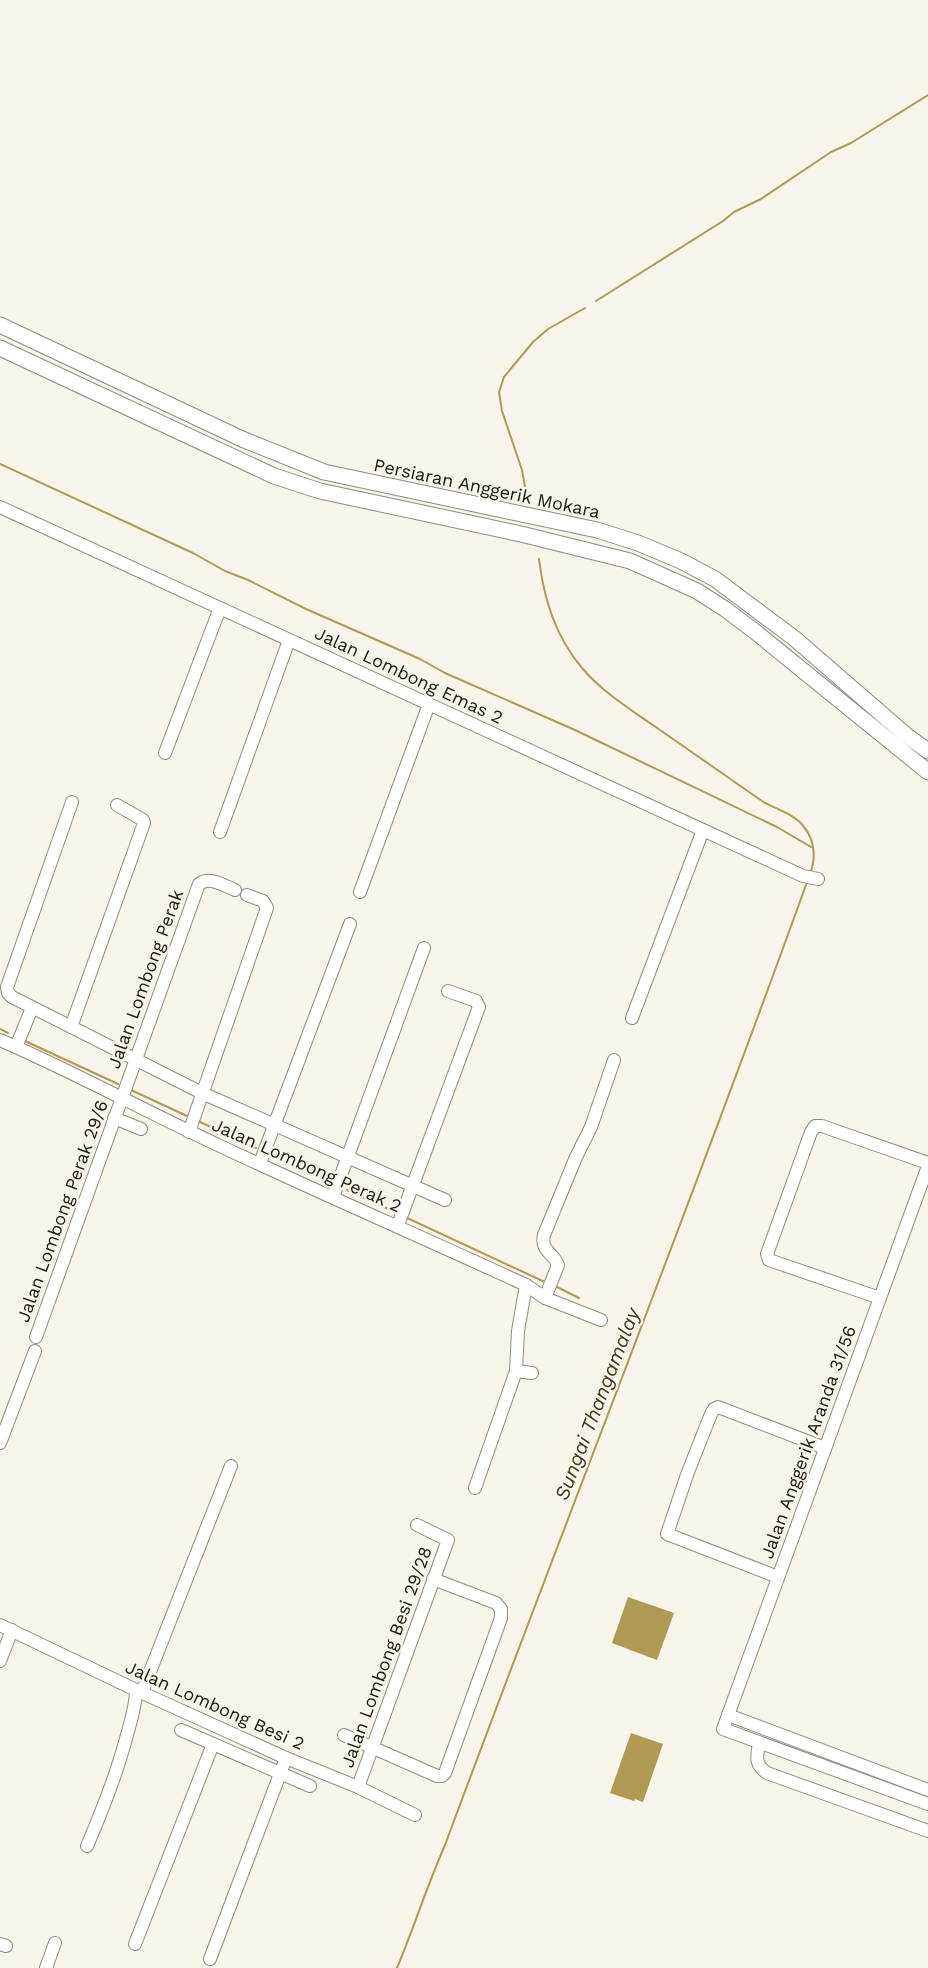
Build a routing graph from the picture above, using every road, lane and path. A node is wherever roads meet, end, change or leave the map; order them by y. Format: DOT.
graph roads {
  1 [pos="0,326"];
  2 [pos="0,348"];
  3 [pos="0,507"];
  4 [pos="220,608"];
  5 [pos="289,640"];
  6 [pos="429,704"];
  7 [pos="928,751"];
  8 [pos="165,753"];
  9 [pos="928,772"];
  10 [pos="72,802"];
  11 [pos="117,805"];
  12 [pos="703,830"];
  13 [pos="220,832"];
  14 [pos="818,879"];
  15 [pos="235,890"];
  16 [pos="360,892"];
  17 [pos="247,895"];
  18 [pos="350,924"];
  19 [pos="424,948"];
  20 [pos="448,991"];
  21 [pos="32,1008"];
  22 [pos="632,1018"];
  23 [pos="71,1028"];
  24 [pos="0,1040"];
  25 [pos="16,1047"];
  26 [pos="136,1060"];
  27 [pos="614,1060"];
  28 [pos="202,1093"];
  29 [pos="121,1097"];
  30 [pos="114,1118"];
  31 [pos="274,1125"];
  32 [pos="141,1130"];
  33 [pos="189,1132"];
  34 [pos="347,1157"];
  35 [pos="260,1163"];
  36 [pos="928,1165"];
  37 [pos="412,1186"];
  38 [pos="333,1197"];
  39 [pos="445,1200"];
  40 [pos="398,1225"];
  41 [pos="526,1285"];
  42 [pos="549,1289"];
  43 [pos="880,1298"];
  44 [pos="601,1320"];
  45 [pos="36,1337"];
  46 [pos="35,1351"];
  47 [pos="516,1371"];
  48 [pos="532,1373"];
  49 [pos="0,1443"];
  50 [pos="825,1448"];
  51 [pos="231,1466"];
  52 [pos="475,1488"];
  53 [pos="417,1525"];
  54 [pos="778,1577"];
  55 [pos="433,1579"];
  56 [pos="6,1628"];
  57 [pos="0,1661"];
  58 [pos="139,1691"];
  59 [pos="728,1715"];
  60 [pos="181,1730"];
  61 [pos="344,1735"];
  62 [pos="759,1743"];
  63 [pos="213,1744"];
  64 [pos="372,1747"];
  65 [pos="286,1758"];
  66 [pos="280,1773"];
  67 [pos="310,1786"];
  68 [pos="358,1787"];
  69 [pos="928,1790"];
  70 [pos="928,1804"];
  71 [pos="415,1815"];
  72 [pos="928,1832"];
  73 [pos="87,1846"];
  74 [pos="55,1943"];
  75 [pos="135,1944"];
  76 [pos="210,1959"];
  77 [pos="46,1968"];
  1 -- 7 [label="main road, Persiaran Anggerik Mokara"];
  2 -- 9 [label="main road, Persiaran Anggerik Mokara"];
  3 -- 4 [label="street, Jalan Lombong Emas 2"];
  4 -- 5 [label="street, Jalan Lombong Emas 2"];
  4 -- 8 [label="street"];
  5 -- 6 [label="street, Jalan Lombong Emas 2"];
  5 -- 13 [label="street"];
  6 -- 12 [label="street, Jalan Lombong Emas 2"];
  6 -- 16 [label="street"];
  10 -- 21 [label="street"];
  11 -- 23 [label="street"];
  12 -- 14 [label="street, Jalan Lombong Emas 2"];
  12 -- 22 [label="street"];
  15 -- 26 [label="street, Jalan Lombong Perak"];
  17 -- 28 [label="street"];
  18 -- 31 [label="street"];
  19 -- 34 [label="street"];
  20 -- 37 [label="street"];
  21 -- 23 [label="street"];
  21 -- 25 [label="street"];
  23 -- 26 [label="street"];
  24 -- 25 [label="street, Jalan Lombong Perak 2"];
  25 -- 29 [label="street, Jalan Lombong Perak 2"];
  26 -- 28 [label="street"];
  26 -- 29 [label="street, Jalan Lombong Perak"];
  27 -- 42 [label="street"];
  28 -- 31 [label="street"];
  28 -- 33 [label="street"];
  29 -- 30 [label="street, Jalan Lombong Perak 29/6"];
  29 -- 33 [label="street, Jalan Lombong Perak 2"];
  30 -- 32 [label="street"];
  30 -- 45 [label="street, Jalan Lombong Perak 29/6"];
  31 -- 34 [label="street"];
  31 -- 35 [label="street"];
  33 -- 35 [label="street, Jalan Lombong Perak 2"];
  34 -- 37 [label="street"];
  34 -- 38 [label="street"];
  35 -- 38 [label="street, Jalan Lombong Perak 2"];
  36 -- 43 [label="street, Jalan Anggerik Aranda 31/56"];
  36 -- 43 [label="street"];
  37 -- 39 [label="street"];
  37 -- 40 [label="street"];
  38 -- 40 [label="street, Jalan Lombong Perak 2"];
  40 -- 41 [label="street, Jalan Lombong Perak 2"];
  41 -- 42 [label="street, Jalan Lombong Perak 2"];
  41 -- 47 [label="street"];
  42 -- 44 [label="street, Jalan Lombong Perak 2"];
  43 -- 50 [label="street, Jalan Anggerik Aranda 31/56"];
  46 -- 49 [label="street"];
  47 -- 48 [label="street"];
  47 -- 52 [label="street"];
  50 -- 54 [label="street, Jalan Anggerik Aranda 31/56"];
  50 -- 54 [label="street"];
  51 -- 58 [label="street"];
  53 -- 55 [label="street, Jalan Lombong Besi 29/28"];
  54 -- 59 [label="street, Jalan Anggerik Aranda 31/56"];
  55 -- 64 [label="street, Jalan Lombong Besi 29/28"];
  55 -- 64 [label="street"];
  56 -- 57 [label="street"];
  56 -- 58 [label="street, Jalan Lombong Besi 2"];
  58 -- 65 [label="street, Jalan Lombong Besi 2"];
  58 -- 73 [label="street"];
  59 -- 62 [label="street, Jalan Anggerik Aranda 31/56"];
  59 -- 69 [label="street"];
  60 -- 63 [label="street"];
  61 -- 64 [label="street"];
  62 -- 70 [label="street"];
  62 -- 72 [label="street"];
  63 -- 66 [label="street"];
  63 -- 75 [label="street"];
  64 -- 68 [label="street, Jalan Lombong Besi 29/28"];
  65 -- 66 [label="street"];
  65 -- 68 [label="street, Jalan Lombong Besi 2"];
  66 -- 67 [label="street"];
  66 -- 76 [label="street"];
  68 -- 71 [label="street, Jalan Lombong Besi 2"];
  74 -- 77 [label="street"];
}
